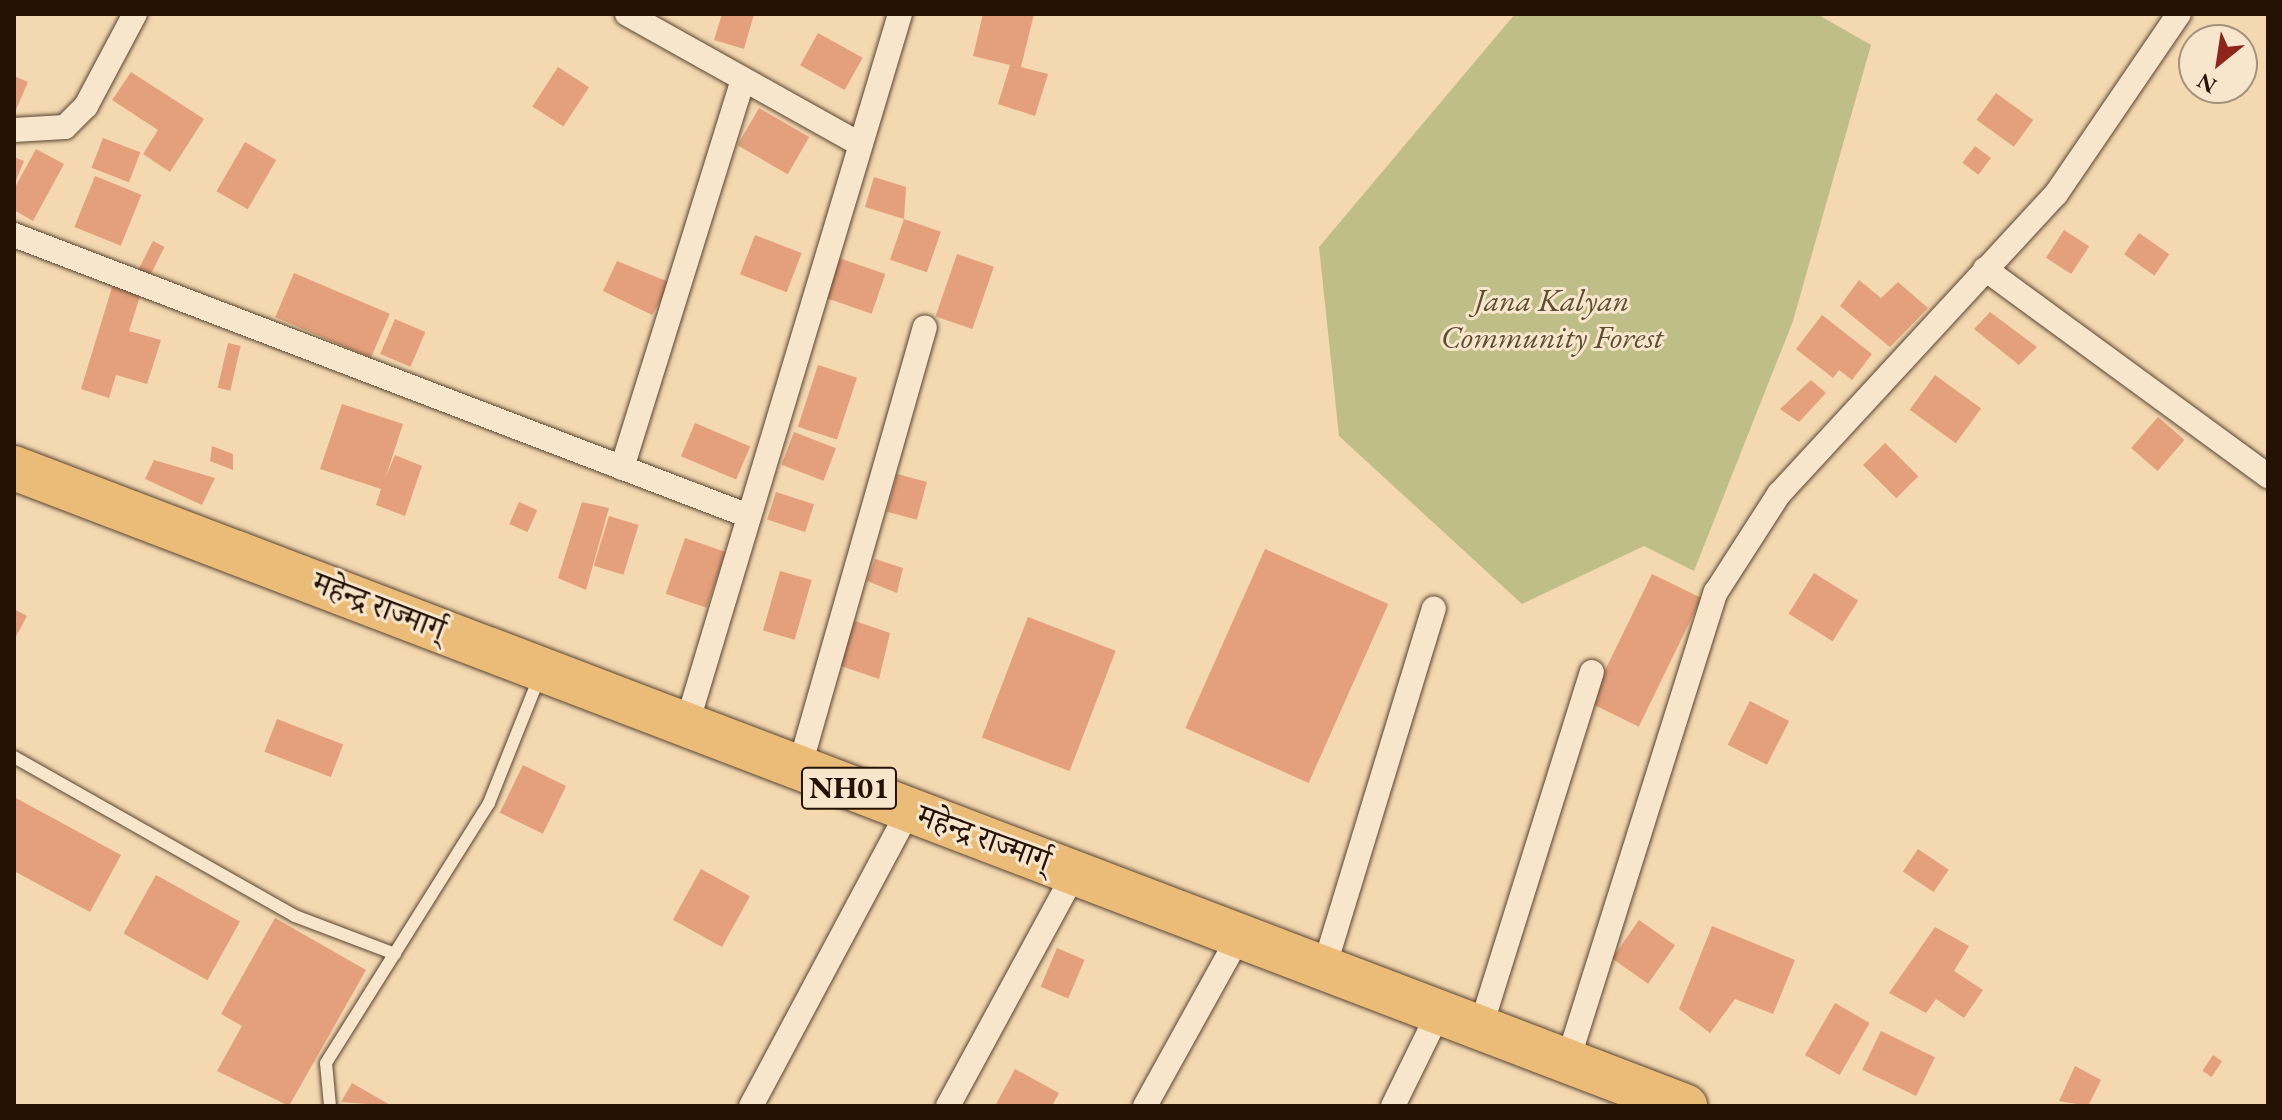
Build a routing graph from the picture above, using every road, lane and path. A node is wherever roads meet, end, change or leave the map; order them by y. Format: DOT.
graph roads {
  1 [pos="135,14"];
  2 [pos="627,14"];
  3 [pos="900,14"];
  4 [pos="2179,14"];
  5 [pos="743,79"];
  6 [pos="14,130"];
  7 [pos="860,144"];
  8 [pos="14,235"];
  9 [pos="1985,269"];
  10 [pos="925,328"];
  11 [pos="14,468"];
  12 [pos="622,468"];
  13 [pos="2268,476"];
  14 [pos="746,515"];
  15 [pos="1434,609"];
  16 [pos="542,668"];
  17 [pos="1592,672"];
  18 [pos="686,727"];
  19 [pos="14,757"];
  20 [pos="799,769"];
  21 [pos="909,810"];
  22 [pos="1075,872"];
  23 [pos="1238,938"];
  24 [pos="395,954"];
  25 [pos="1323,971"];
  26 [pos="1438,1014"];
  27 [pos="1480,1029"];
  28 [pos="1568,1060"];
  29 [pos="1626,1095"];
  30 [pos="330,1106"];
  31 [pos="751,1106"];
  32 [pos="948,1106"];
  33 [pos="1145,1106"];
  34 [pos="1393,1106"];
  35 [pos="1685,1106"];
  1 -- 6 [label="street"];
  2 -- 5 [label="street"];
  3 -- 7 [label="street"];
  4 -- 9 [label="street"];
  5 -- 7 [label="street"];
  5 -- 12 [label="street"];
  7 -- 14 [label="street"];
  8 -- 12 [label="street"];
  9 -- 13 [label="street"];
  9 -- 28 [label="street"];
  10 -- 20 [label="street"];
  11 -- 16 [label="highway, महेन्द्र राज्मार्ग् / NH01"];
  12 -- 14 [label="street"];
  14 -- 18 [label="street"];
  15 -- 25 [label="street"];
  16 -- 18 [label="highway, महेन्द्र राज्मार्ग् / NH01"];
  16 -- 24 [label="lane"];
  17 -- 27 [label="street"];
  18 -- 20 [label="highway, महेन्द्र राज्मार्ग् / NH01"];
  19 -- 24 [label="lane"];
  20 -- 21 [label="highway, महेन्द्र राज्मार्ग् / NH01"];
  21 -- 22 [label="highway, महेन्द्र राज्मार्ग् / NH01"];
  21 -- 31 [label="street"];
  22 -- 23 [label="highway, महेन्द्र राज्मार्ग् / NH01"];
  22 -- 32 [label="street"];
  23 -- 25 [label="highway, महेन्द्र राज्मार्ग् / NH01"];
  23 -- 33 [label="street"];
  24 -- 30 [label="lane"];
  25 -- 26 [label="highway, महेन्द्र राज्मार्ग् / NH01"];
  26 -- 27 [label="highway, महेन्द्र राज्मार्ग् / NH01"];
  26 -- 34 [label="street"];
  27 -- 28 [label="highway, महेन्द्र राज्मार्ग् / NH01"];
  28 -- 29 [label="highway, महेन्द्र राज्मार्ग् / NH01"];
  29 -- 35 [label="highway, महेन्द्र राज्मार्ग् / NH01"];
}
